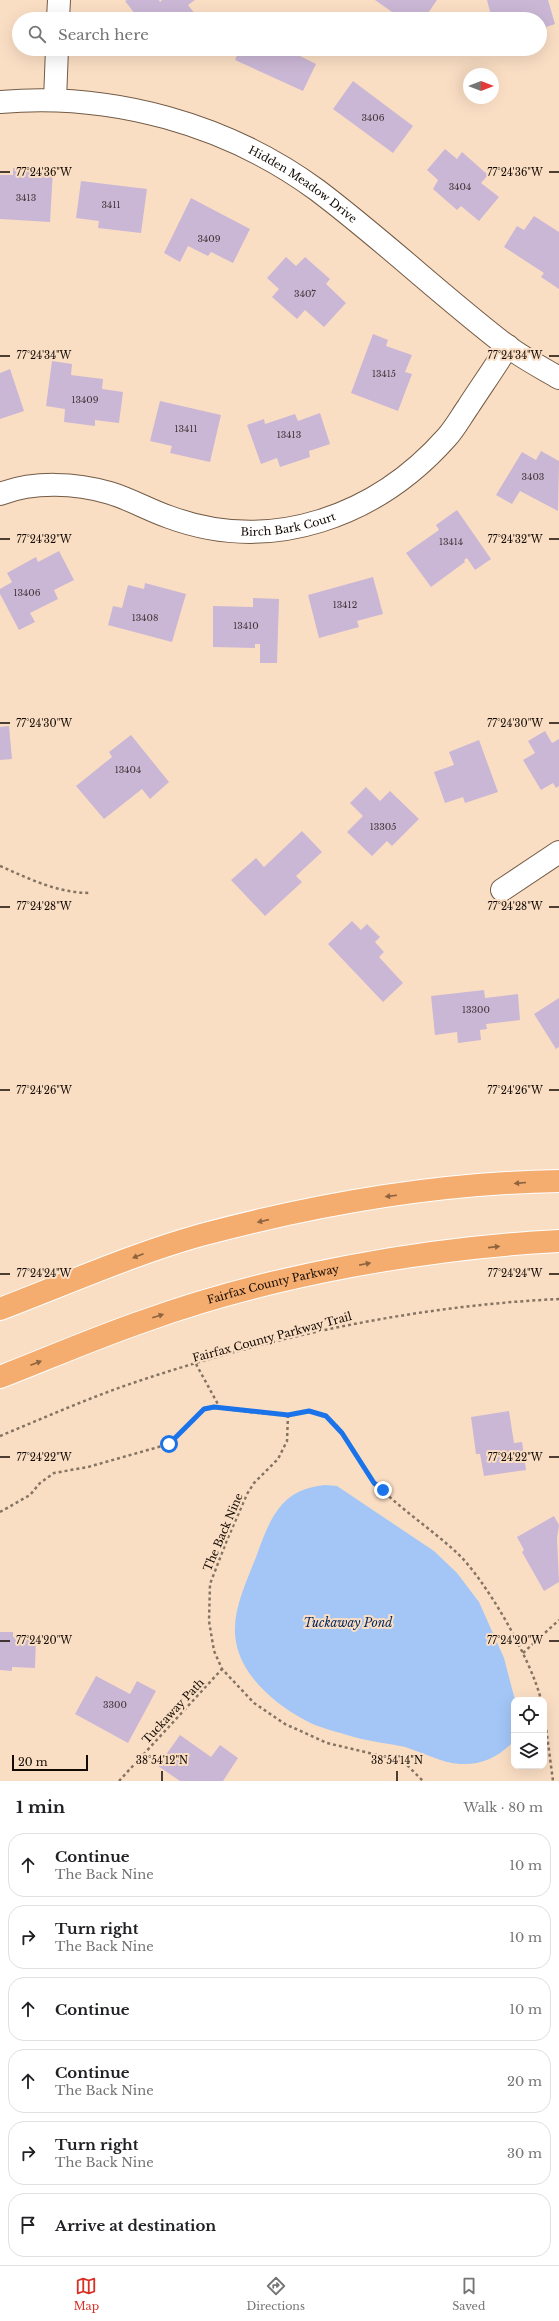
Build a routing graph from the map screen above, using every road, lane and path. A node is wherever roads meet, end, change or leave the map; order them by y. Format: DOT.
graph roads {
  1 [pos="59,0"];
  2 [pos="58,12"];
  3 [pos="57,56"];
  4 [pos="55,100"];
  5 [pos="0,102"];
  6 [pos="508,346"];
  7 [pos="559,378"];
  8 [pos="0,494"];
  9 [pos="559,852"];
  10 [pos="0,866"];
  11 [pos="502,890"];
  12 [pos="91,893"];
  13 [pos="559,1181"];
  14 [pos="559,1241"];
  15 [pos="559,1299"];
  16 [pos="0,1309"];
  17 [pos="196,1364"];
  18 [pos="0,1377"];
  19 [pos="220,1408"];
  20 [pos="288,1415"];
  21 [pos="0,1436"];
  22 [pos="0,1512"];
  23 [pos="559,1620"];
  24 [pos="523,1653"];
  25 [pos="222,1669"];
  26 [pos="540,1697"];
  27 [pos="547,1733"];
  28 [pos="119,1781"];
  29 [pos="423,1781"];
  30 [pos="553,1781"];
  1 -- 2 [label="street"];
  3 -- 4 [label="street"];
  4 -- 5 [label="street, Hidden Meadow Drive"];
  4 -- 6 [label="street, Hidden Meadow Drive"];
  6 -- 7 [label="street, Hidden Meadow Drive"];
  6 -- 8 [label="street, Birch Bark Court"];
  9 -- 11 [label="street"];
  10 -- 12 [label="path"];
  13 -- 16 [label="highway, one-way"];
  18 -- 14 [label="highway, Fairfax County Parkway, one-way"];
  15 -- 17 [label="path, Fairfax County Parkway Trail"];
  17 -- 19 [label="path"];
  17 -- 21 [label="path, Fairfax County Parkway Trail"];
  19 -- 20 [label="path"];
  19 -- 22 [label="path"];
  20 -- 24 [label="path"];
  20 -- 25 [label="path, The Back Nine"];
  23 -- 24 [label="path"];
  24 -- 26 [label="path"];
  25 -- 28 [label="path, Tuckaway Path"];
  25 -- 29 [label="path, The Back Nine"];
  27 -- 30 [label="path"];
}
